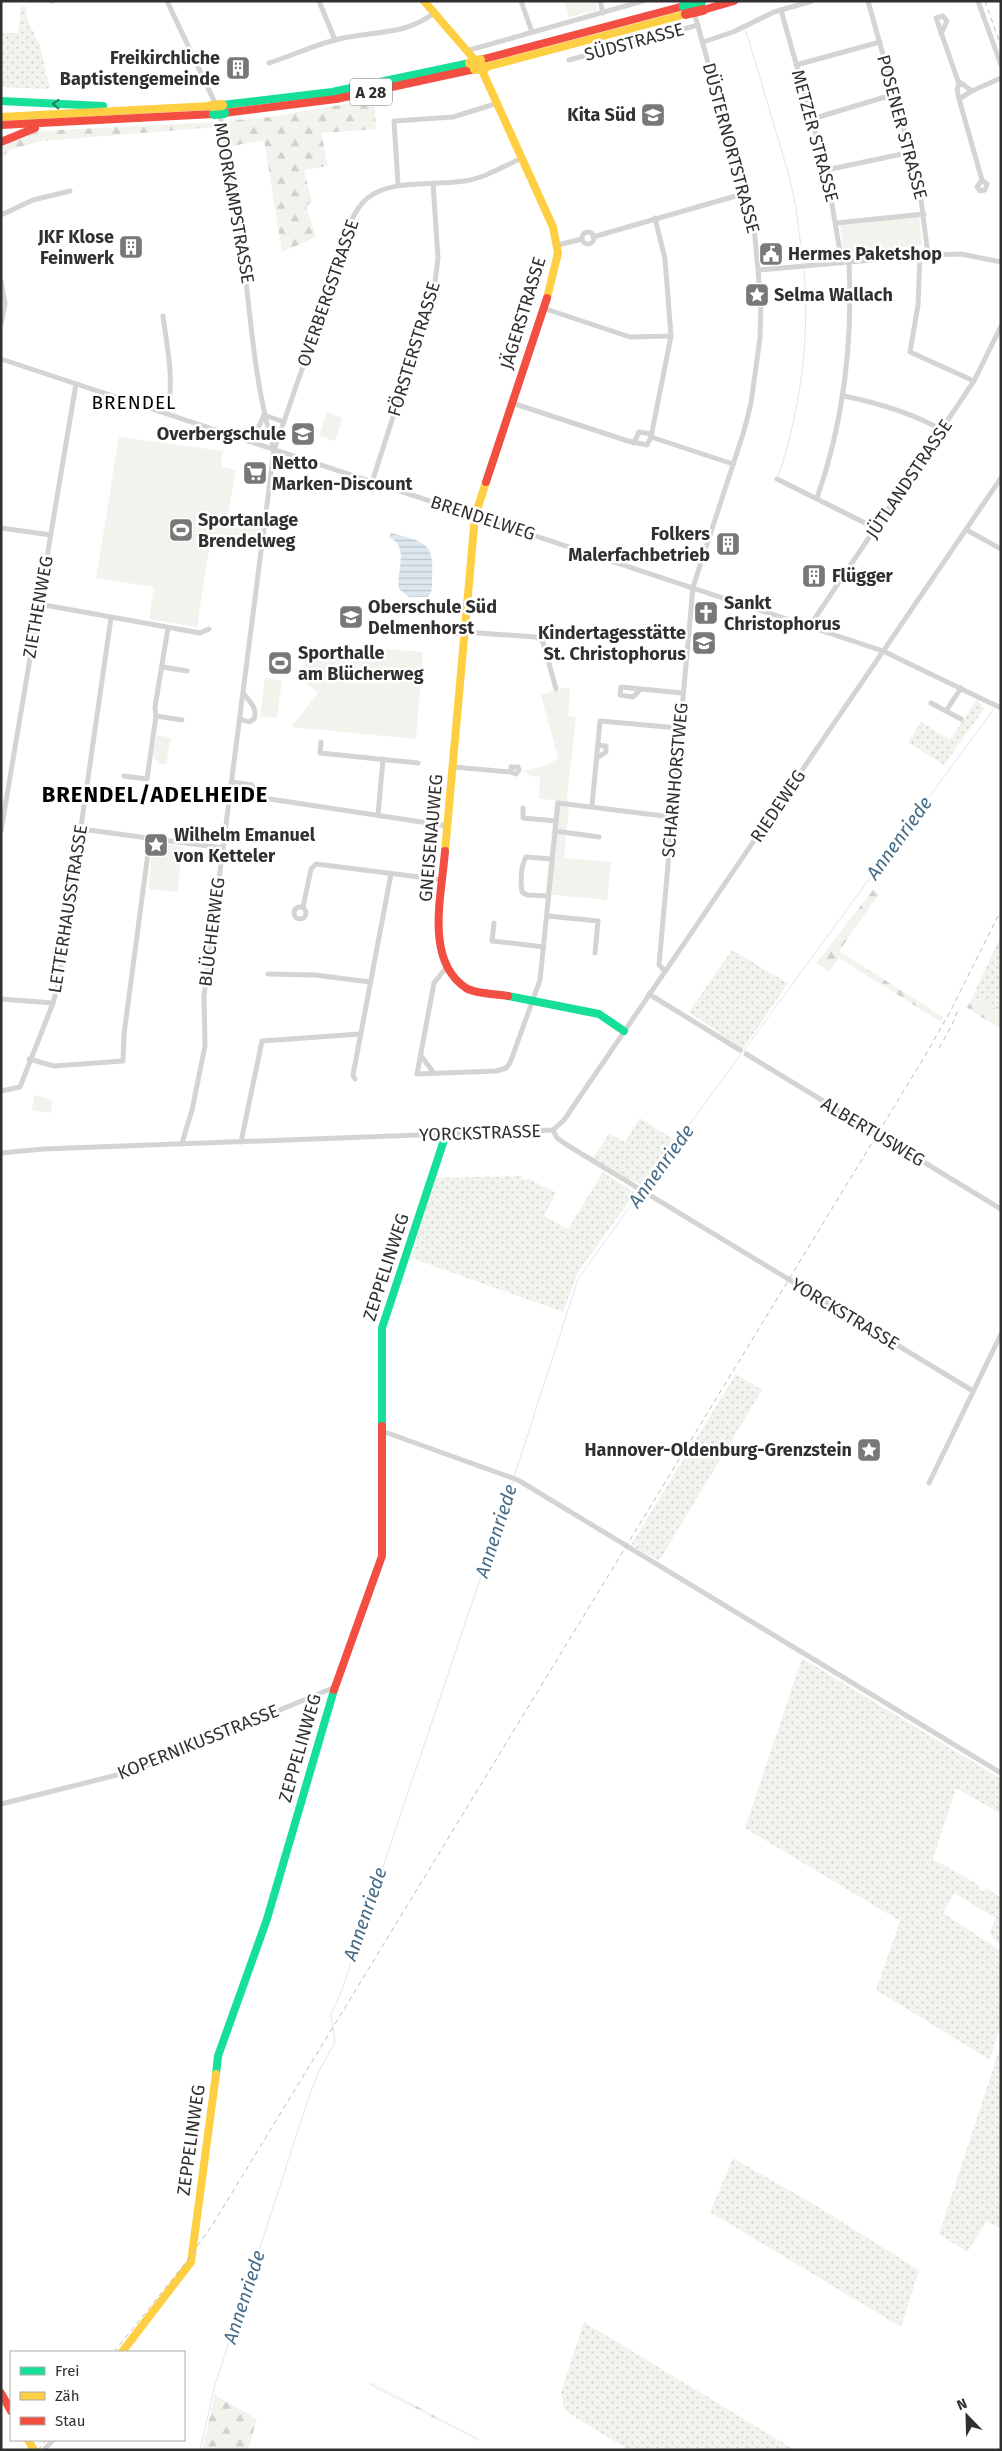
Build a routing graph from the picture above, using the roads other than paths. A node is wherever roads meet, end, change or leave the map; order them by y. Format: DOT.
graph roads {
  1 [pos="167,1"];
  2 [pos="319,1"];
  3 [pos="424,1"];
  4 [pos="521,1"];
  5 [pos="600,1"];
  6 [pos="643,1"];
  7 [pos="734,1"];
  8 [pos="812,1"];
  9 [pos="868,1"];
  10 [pos="978,1"];
  11 [pos="695,6"];
  12 [pos="780,10"];
  13 [pos="434,13"];
  14 [pos="603,13"];
  15 [pos="698,25"];
  16 [pos="532,32"];
  17 [pos="941,34"];
  18 [pos="335,40"];
  19 [pos="703,42"];
  20 [pos="880,42"];
  21 [pos="466,51"];
  22 [pos="569,60"];
  23 [pos="269,63"];
  24 [pos="796,65"];
  25 [pos="1001,65"];
  26 [pos="1001,78"];
  27 [pos="958,81"];
  28 [pos="972,90"];
  29 [pos="895,94"];
  30 [pos="959,99"];
  31 [pos="1,101"];
  32 [pos="498,103"];
  33 [pos="218,109"];
  34 [pos="139,110"];
  35 [pos="1,117"];
  36 [pos="812,119"];
  37 [pos="70,121"];
  38 [pos="1,125"];
  39 [pos="1,142"];
  40 [pos="912,152"];
  41 [pos="522,158"];
  42 [pos="826,170"];
  43 [pos="982,180"];
  44 [pos="433,183"];
  45 [pos="398,184"];
  46 [pos="70,191"];
  47 [pos="746,193"];
  48 [pos="924,214"];
  49 [pos="1,215"];
  50 [pos="655,218"];
  51 [pos="836,223"];
  52 [pos="593,237"];
  53 [pos="582,239"];
  54 [pos="558,245"];
  55 [pos="920,255"];
  56 [pos="928,255"];
  57 [pos="849,262"];
  58 [pos="1001,262"];
  59 [pos="842,263"];
  60 [pos="759,270"];
  61 [pos="1,280"];
  62 [pos="543,308"];
  63 [pos="163,316"];
  64 [pos="1,324"];
  65 [pos="1001,326"];
  66 [pos="671,336"];
  67 [pos="1,359"];
  68 [pos="974,381"];
  69 [pos="76,384"];
  70 [pos="844,396"];
  71 [pos="512,403"];
  72 [pos="167,414"];
  73 [pos="264,415"];
  74 [pos="284,422"];
  75 [pos="942,430"];
  76 [pos="651,435"];
  77 [pos="248,441"];
  78 [pos="634,442"];
  79 [pos="274,450"];
  80 [pos="733,464"];
  81 [pos="1001,478"];
  82 [pos="777,479"];
  83 [pos="372,482"];
  84 [pos="817,498"];
  85 [pos="475,516"];
  86 [pos="1,528"];
  87 [pos="876,528"];
  88 [pos="967,530"];
  89 [pos="51,535"];
  90 [pos="1001,550"];
  91 [pos="693,587"];
  92 [pos="39,604"];
  93 [pos="111,618"];
  94 [pos="809,627"];
  95 [pos="168,628"];
  96 [pos="209,630"];
  97 [pos="465,632"];
  98 [pos="883,651"];
  99 [pos="163,667"];
  100 [pos="187,670"];
  101 [pos="961,688"];
  102 [pos="641,689"];
  103 [pos="556,690"];
  104 [pos="244,693"];
  105 [pos="682,693"];
  106 [pos="931,703"];
  107 [pos="997,706"];
  108 [pos="946,711"];
  109 [pos="156,716"];
  110 [pos="240,719"];
  111 [pos="961,719"];
  112 [pos="182,720"];
  113 [pos="679,728"];
  114 [pos="321,742"];
  115 [pos="598,745"];
  116 [pos="597,758"];
  117 [pos="384,759"];
  118 [pos="418,763"];
  119 [pos="453,767"];
  120 [pos="511,772"];
  121 [pos="124,776"];
  122 [pos="232,782"];
  123 [pos="592,806"];
  124 [pos="523,808"];
  125 [pos="378,815"];
  126 [pos="672,817"];
  127 [pos="556,821"];
  128 [pos="448,826"];
  129 [pos="81,829"];
  130 [pos="1,831"];
  131 [pos="554,831"];
  132 [pos="599,837"];
  133 [pos="150,838"];
  134 [pos="222,848"];
  135 [pos="552,858"];
  136 [pos="391,874"];
  137 [pos="443,880"];
  138 [pos="548,896"];
  139 [pos="303,908"];
  140 [pos="548,916"];
  141 [pos="494,923"];
  142 [pos="544,947"];
  143 [pos="595,953"];
  144 [pos="446,968"];
  145 [pos="665,971"];
  146 [pos="268,974"];
  147 [pos="370,982"];
  148 [pos="649,994"];
  149 [pos="1,999"];
  150 [pos="532,1002"];
  151 [pos="53,1003"];
  152 [pos="624,1031"];
  153 [pos="360,1034"];
  154 [pos="740,1050"];
  155 [pos="746,1054"];
  156 [pos="421,1056"];
  157 [pos="29,1059"];
  158 [pos="434,1073"];
  159 [pos="355,1079"];
  160 [pos="1,1092"];
  161 [pos="553,1130"];
  162 [pos="446,1134"];
  163 [pos="241,1142"];
  164 [pos="182,1143"];
  165 [pos="1,1153"];
  166 [pos="1001,1209"];
  167 [pos="1001,1334"];
  168 [pos="973,1391"];
  169 [pos="382,1431"];
  170 [pos="929,1483"];
  171 [pos="334,1687"];
  172 [pos="1001,1773"];
  173 [pos="1,1804"];
  174 [pos="123,2351"];
  175 [pos="1,2394"];
  176 [pos="10,2409"];
  1 -- 73 [label="street, MOORKAMPSTRASSE"];
  2 -- 18 [label="street"];
  3 -- 13 [label="main road, JÄGERSTRASSE"];
  4 -- 16 [label="street"];
  5 -- 14 [label="street"];
  6 -- 14 [label="street"];
  7 -- 11 [label="main road, A 28"];
  8 -- 12 [label="street"];
  9 -- 20 [label="street, POSENER STRASSE"];
  10 -- 25 [label="street"];
  11 -- 15 [label="street, DÜSTERNORTSTRASSE"];
  11 -- 33 [label="main road, A 28"];
  12 -- 19 [label="street"];
  12 -- 24 [label="street, METZER STRASSE"];
  13 -- 18 [label="street"];
  13 -- 21 [label="main road, JÄGERSTRASSE"];
  14 -- 16 [label="street"];
  15 -- 19 [label="street, DÜSTERNORTSTRASSE"];
  15 -- 22 [label="street, SÜDSTRASSE"];
  16 -- 21 [label="street"];
  17 -- 27 [label="street"];
  18 -- 23 [label="street"];
  19 -- 47 [label="street, DÜSTERNORTSTRASSE"];
  20 -- 24 [label="street"];
  20 -- 29 [label="street, POSENER STRASSE"];
  21 -- 32 [label="main road, JÄGERSTRASSE"];
  24 -- 36 [label="street, METZER STRASSE"];
  26 -- 28 [label="street"];
  27 -- 28 [label="street"];
  27 -- 30 [label="street"];
  28 -- 30 [label="street"];
  29 -- 36 [label="street"];
  29 -- 40 [label="street, POSENER STRASSE"];
  30 -- 43 [label="street"];
  34 -- 31 [label="main road, one-way"];
  32 -- 41 [label="main road, JÄGERSTRASSE"];
  32 -- 45 [label="street"];
  33 -- 34 [label="main road, A 28"];
  33 -- 37 [label="main road, A 28"];
  34 -- 35 [label="main road, A 28"];
  36 -- 42 [label="street, METZER STRASSE"];
  37 -- 38 [label="main road, A 28"];
  37 -- 39 [label="main road"];
  40 -- 42 [label="street"];
  40 -- 48 [label="street, POSENER STRASSE"];
  41 -- 44 [label="street"];
  41 -- 54 [label="main road, JÄGERSTRASSE"];
  42 -- 51 [label="street, METZER STRASSE"];
  44 -- 45 [label="street"];
  44 -- 83 [label="street, FÖRSTERSTRASSE"];
  45 -- 74 [label="street, OVERBERGSTRASSE"];
  46 -- 49 [label="street"];
  47 -- 50 [label="street"];
  47 -- 60 [label="street, DÜSTERNORTSTRASSE"];
  48 -- 51 [label="street"];
  48 -- 56 [label="street, POSENER STRASSE"];
  50 -- 52 [label="street"];
  50 -- 66 [label="street"];
  51 -- 59 [label="street, METZER STRASSE"];
  52 -- 53 [label="street"];
  52 -- 53 [label="street"];
  53 -- 54 [label="street"];
  54 -- 62 [label="main road, JÄGERSTRASSE"];
  55 -- 56 [label="street"];
  55 -- 57 [label="street"];
  55 -- 68 [label="street"];
  56 -- 58 [label="street"];
  57 -- 59 [label="street"];
  57 -- 70 [label="street"];
  59 -- 60 [label="street"];
  60 -- 80 [label="street, DÜSTERNORTSTRASSE"];
  61 -- 64 [label="street"];
  62 -- 66 [label="street"];
  62 -- 71 [label="main road, JÄGERSTRASSE"];
  63 -- 72 [label="street"];
  65 -- 68 [label="street, JÜTLANDSTRASSE"];
  66 -- 76 [label="street"];
  67 -- 69 [label="street, BRENDELWEG"];
  68 -- 75 [label="street, JÜTLANDSTRASSE"];
  69 -- 72 [label="street, BRENDELWEG"];
  69 -- 89 [label="street, ZIETHENWEG"];
  70 -- 75 [label="street"];
  70 -- 84 [label="street"];
  71 -- 78 [label="street"];
  71 -- 85 [label="main road, JÄGERSTRASSE"];
  72 -- 77 [label="street, BRENDELWEG"];
  73 -- 74 [label="street"];
  73 -- 77 [label="street"];
  73 -- 79 [label="street, MOORKAMPSTRASSE"];
  74 -- 79 [label="street, OVERBERGSTRASSE"];
  75 -- 87 [label="street, JÜTLANDSTRASSE"];
  76 -- 78 [label="street"];
  76 -- 78 [label="street"];
  76 -- 80 [label="street"];
  77 -- 79 [label="street, BRENDELWEG"];
  79 -- 83 [label="street, BRENDELWEG"];
  79 -- 104 [label="street, BLÜCHERWEG"];
  80 -- 91 [label="street, DÜSTERNORTSTRASSE"];
  81 -- 88 [label="street, RIEDEWEG"];
  82 -- 84 [label="street"];
  83 -- 85 [label="street, BRENDELWEG"];
  84 -- 87 [label="street"];
  85 -- 91 [label="street, BRENDELWEG"];
  85 -- 97 [label="main road, GNEISENAUWEG"];
  86 -- 89 [label="street"];
  87 -- 94 [label="street, JÜTLANDSTRASSE"];
  88 -- 90 [label="street"];
  88 -- 98 [label="street, RIEDEWEG"];
  89 -- 92 [label="street, ZIETHENWEG"];
  91 -- 94 [label="street, BRENDELWEG"];
  91 -- 105 [label="street, SCHARNHORSTWEG"];
  92 -- 93 [label="street"];
  92 -- 130 [label="street, ZIETHENWEG"];
  93 -- 95 [label="street"];
  93 -- 129 [label="street, LETTERHAUSSTRASSE"];
  94 -- 98 [label="street, BRENDELWEG"];
  95 -- 96 [label="street"];
  95 -- 99 [label="street"];
  97 -- 103 [label="street"];
  97 -- 119 [label="main road, GNEISENAUWEG"];
  98 -- 101 [label="street, BRENDELWEG"];
  98 -- 145 [label="street, RIEDEWEG"];
  99 -- 100 [label="street"];
  99 -- 109 [label="street"];
  101 -- 107 [label="street, BRENDELWEG"];
  101 -- 108 [label="street"];
  102 -- 105 [label="street"];
  104 -- 110 [label="street, BLÜCHERWEG"];
  104 -- 110 [label="street"];
  105 -- 113 [label="street, SCHARNHORSTWEG"];
  106 -- 108 [label="street"];
  108 -- 111 [label="street"];
  109 -- 112 [label="street"];
  109 -- 121 [label="street"];
  110 -- 122 [label="street, BLÜCHERWEG"];
  113 -- 115 [label="street"];
  113 -- 126 [label="street, SCHARNHORSTWEG"];
  114 -- 117 [label="street"];
  115 -- 116 [label="street"];
  115 -- 116 [label="street"];
  116 -- 123 [label="street"];
  117 -- 118 [label="street"];
  117 -- 125 [label="street"];
  119 -- 120 [label="street"];
  119 -- 128 [label="main road, GNEISENAUWEG"];
  122 -- 125 [label="street"];
  122 -- 134 [label="street, BLÜCHERWEG"];
  123 -- 126 [label="street"];
  123 -- 127 [label="street"];
  124 -- 127 [label="street"];
  125 -- 128 [label="street"];
  126 -- 145 [label="street, SCHARNHORSTWEG"];
  127 -- 131 [label="street"];
  128 -- 137 [label="main road, GNEISENAUWEG"];
  129 -- 133 [label="street"];
  129 -- 151 [label="street, LETTERHAUSSTRASSE"];
  131 -- 132 [label="street"];
  131 -- 135 [label="street"];
  133 -- 134 [label="street"];
  133 -- 157 [label="street"];
  134 -- 164 [label="street, BLÜCHERWEG"];
  135 -- 138 [label="street"];
  135 -- 138 [label="street"];
  136 -- 137 [label="street"];
  136 -- 139 [label="street"];
  136 -- 147 [label="street"];
  137 -- 144 [label="main road, GNEISENAUWEG"];
  138 -- 140 [label="street"];
  140 -- 142 [label="street"];
  140 -- 143 [label="street"];
  141 -- 142 [label="street"];
  142 -- 150 [label="street"];
  144 -- 150 [label="main road, GNEISENAUWEG"];
  144 -- 156 [label="street"];
  145 -- 148 [label="street, RIEDEWEG"];
  146 -- 147 [label="street"];
  147 -- 153 [label="street"];
  148 -- 152 [label="street, RIEDEWEG"];
  148 -- 154 [label="street"];
  149 -- 151 [label="street"];
  150 -- 152 [label="main road, GNEISENAUWEG"];
  150 -- 158 [label="street"];
  151 -- 157 [label="street, LETTERHAUSSTRASSE"];
  152 -- 161 [label="street, RIEDEWEG"];
  153 -- 159 [label="street"];
  153 -- 163 [label="street"];
  155 -- 166 [label="street, ALBERTUSWEG"];
  156 -- 158 [label="street"];
  156 -- 158 [label="street"];
  157 -- 160 [label="street, LETTERHAUSSTRASSE"];
  161 -- 162 [label="street, YORCKSTRASSE"];
  161 -- 168 [label="street, YORCKSTRASSE"];
  162 -- 163 [label="street, YORCKSTRASSE"];
  162 -- 169 [label="main road, ZEPPELINWEG"];
  163 -- 164 [label="street, YORCKSTRASSE"];
  164 -- 165 [label="street, YORCKSTRASSE"];
  167 -- 168 [label="street"];
  168 -- 170 [label="street"];
  169 -- 171 [label="main road, ZEPPELINWEG"];
  169 -- 172 [label="street"];
  171 -- 173 [label="street, KOPERNIKUSSTRASSE"];
  171 -- 174 [label="main road, ZEPPELINWEG"];
  175 -- 176 [label="main road"];
}
